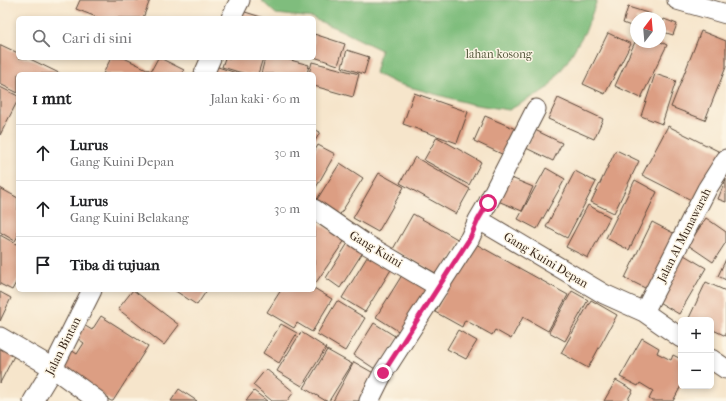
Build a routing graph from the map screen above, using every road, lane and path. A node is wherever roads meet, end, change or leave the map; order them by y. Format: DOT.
graph roads {
  1 [pos="240,0"];
  2 [pos="677,0"];
  3 [pos="726,14"];
  4 [pos="232,16"];
  5 [pos="210,60"];
  6 [pos="205,72"];
  7 [pos="536,109"];
  8 [pos="726,160"];
  9 [pos="316,210"];
  10 [pos="478,220"];
  11 [pos="440,287"];
  12 [pos="91,292"];
  13 [pos="644,312"];
  14 [pos="678,336"];
  15 [pos="0,338"];
  16 [pos="714,361"];
  17 [pos="53,368"];
  18 [pos="726,369"];
  19 [pos="33,401"];
  20 [pos="98,401"];
  21 [pos="369,401"];
  1 -- 4 [label="street"];
  2 -- 3 [label="street"];
  5 -- 6 [label="street"];
  7 -- 10 [label="street"];
  8 -- 13 [label="street, Jalan Al Munawarah"];
  9 -- 11 [label="street, Gang Kuini"];
  10 -- 11 [label="street"];
  10 -- 13 [label="street, Gang Kuini Depan"];
  11 -- 21 [label="street"];
  12 -- 17 [label="street, Jalan Bintan"];
  13 -- 14 [label="street, Gang Kuini Depan"];
  15 -- 17 [label="street"];
  16 -- 18 [label="street"];
  17 -- 19 [label="street, Jalan Bintan"];
  17 -- 20 [label="street"];
}
